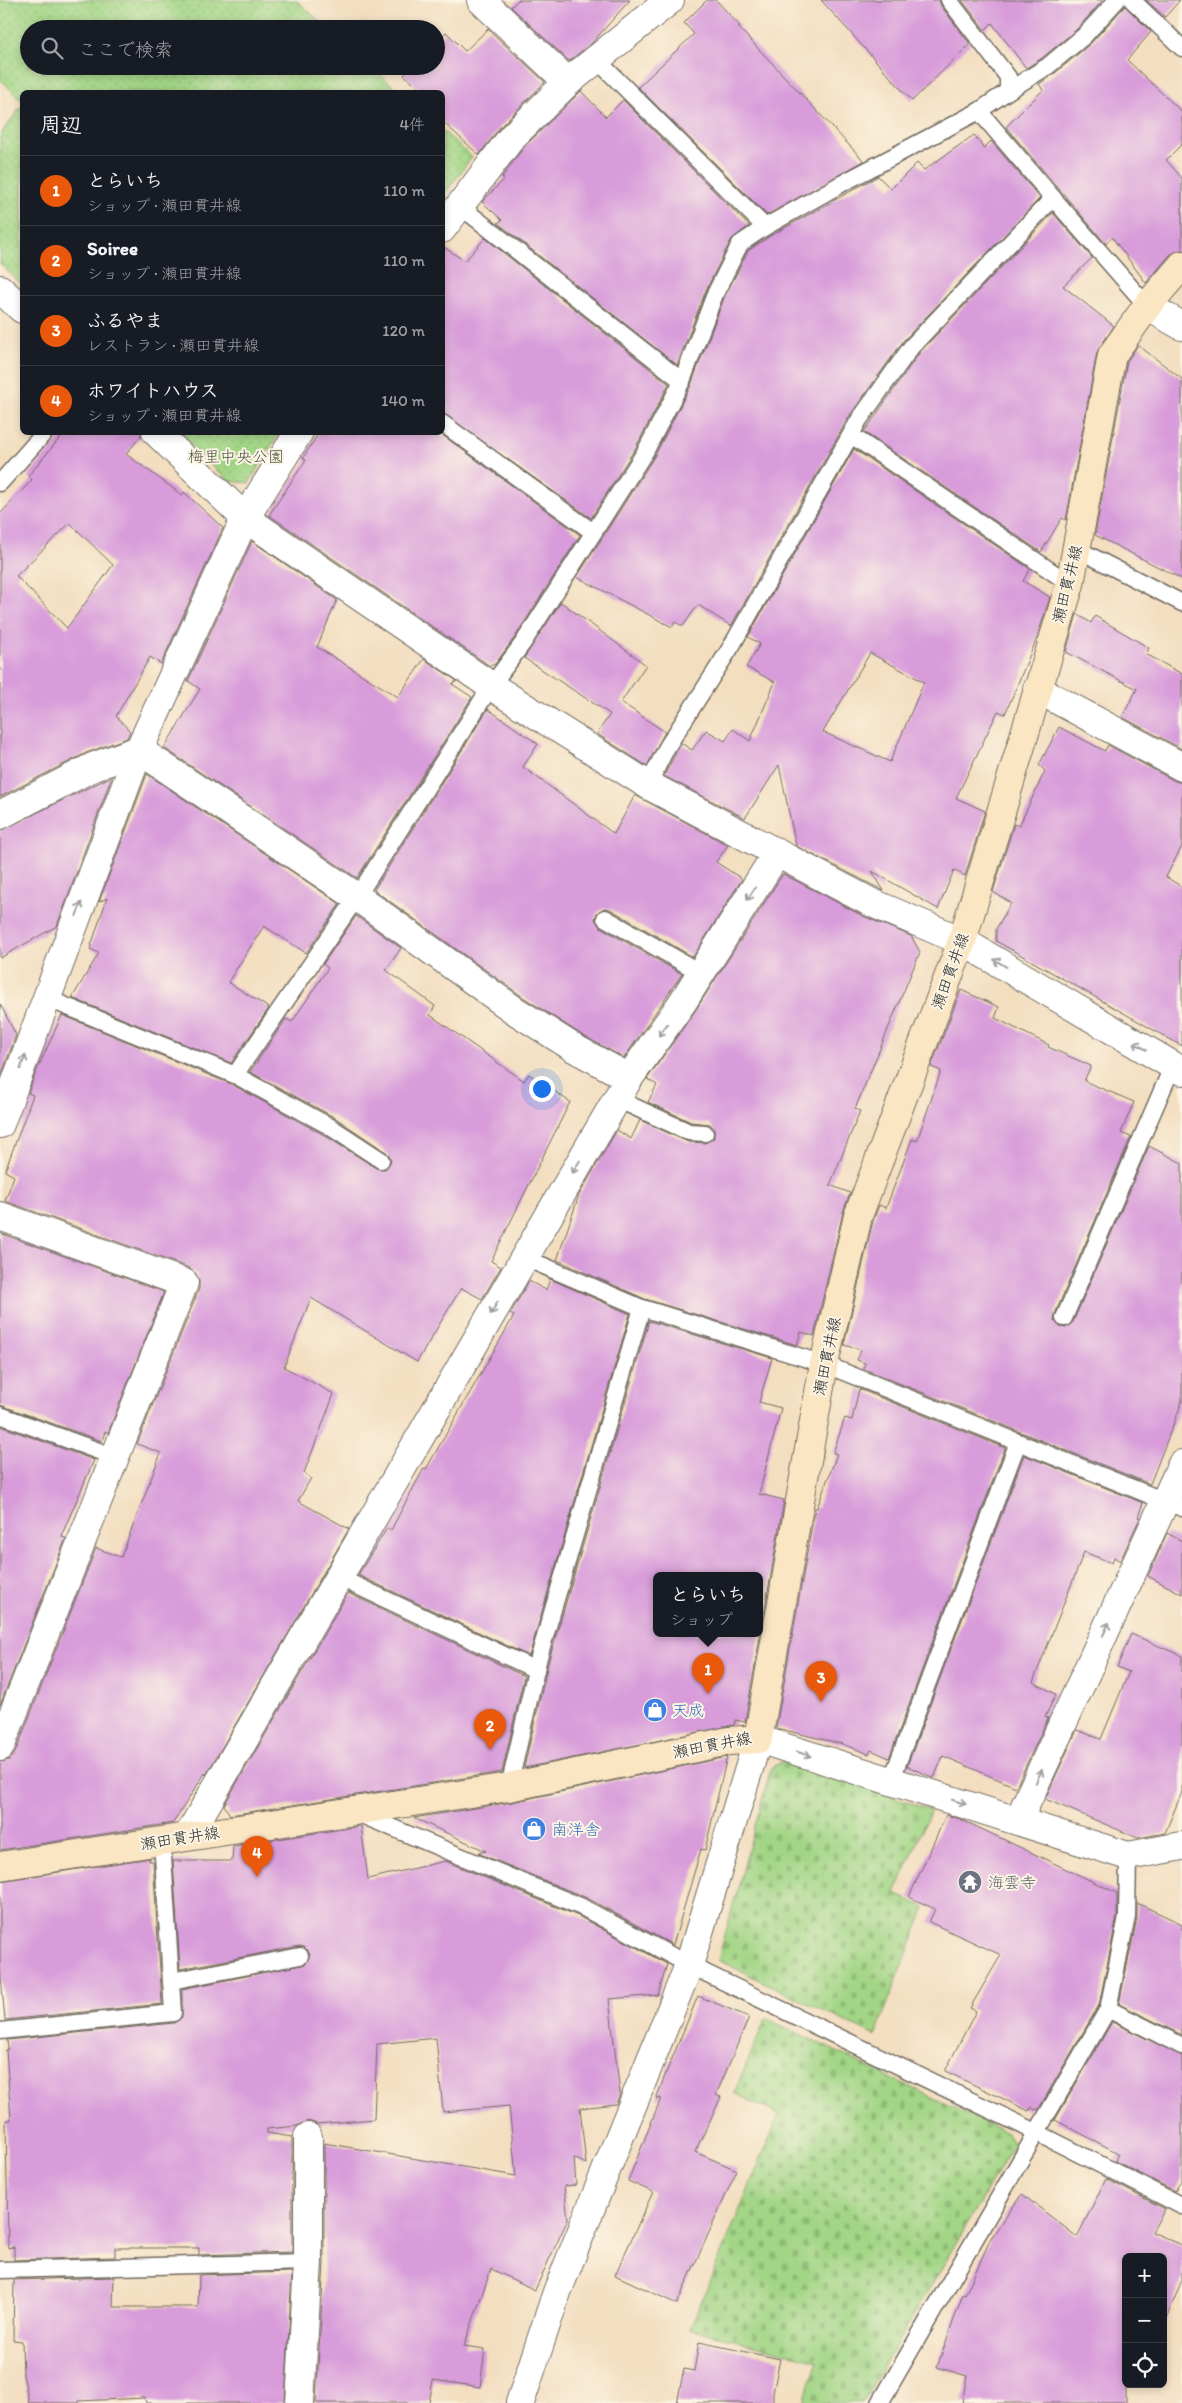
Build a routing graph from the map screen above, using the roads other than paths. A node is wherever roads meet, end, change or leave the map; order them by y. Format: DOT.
graph roads {
  1 [pos="481,0"];
  2 [pos="670,0"];
  3 [pos="949,0"];
  4 [pos="1117,0"];
  5 [pos="1132,0"];
  6 [pos="1182,48"];
  7 [pos="596,59"];
  8 [pos="568,82"];
  9 [pos="1008,92"];
  10 [pos="979,111"];
  11 [pos="1053,198"];
  12 [pos="460,206"];
  13 [pos="445,225"];
  14 [pos="765,227"];
  15 [pos="1182,265"];
  16 [pos="1147,306"];
  17 [pos="1182,326"];
  18 [pos="682,381"];
  19 [pos="445,424"];
  20 [pos="41,435"];
  21 [pos="159,435"];
  22 [pos="297,435"];
  23 [pos="851,435"];
  24 [pos="0,483"];
  25 [pos="245,518"];
  26 [pos="593,532"];
  27 [pos="1077,549"];
  28 [pos="1070,584"];
  29 [pos="1182,603"];
  30 [pos="491,686"];
  31 [pos="1037,689"];
  32 [pos="139,750"];
  33 [pos="1182,766"];
  34 [pos="648,785"];
  35 [pos="0,815"];
  36 [pos="777,853"];
  37 [pos="356,897"];
  38 [pos="605,918"];
  39 [pos="962,940"];
  40 [pos="701,973"];
  41 [pos="46,998"];
  42 [pos="1177,1068"];
  43 [pos="235,1076"];
  44 [pos="623,1088"];
  45 [pos="0,1124"];
  46 [pos="705,1132"];
  47 [pos="381,1160"];
  48 [pos="0,1216"];
  49 [pos="523,1257"];
  50 [pos="642,1308"];
  51 [pos="1064,1318"];
  52 [pos="824,1364"];
  53 [pos="0,1415"];
  54 [pos="1018,1442"];
  55 [pos="115,1457"];
  56 [pos="1182,1464"];
  57 [pos="1173,1505"];
  58 [pos="338,1577"];
  59 [pos="536,1670"];
  60 [pos="758,1739"];
  61 [pos="0,1746"];
  62 [pos="891,1781"];
  63 [pos="509,1787"];
  64 [pos="355,1812"];
  65 [pos="1018,1821"];
  66 [pos="175,1838"];
  67 [pos="1182,1846"];
  68 [pos="1128,1856"];
  69 [pos="0,1866"];
  70 [pos="300,1956"];
  71 [pos="689,1965"];
  72 [pos="171,1981"];
  73 [pos="1108,2009"];
  74 [pos="0,2031"];
  75 [pos="1182,2046"];
  76 [pos="1036,2132"];
  77 [pos="308,2137"];
  78 [pos="1180,2201"];
  79 [pos="308,2262"];
  80 [pos="0,2270"];
  81 [pos="300,2403"];
  82 [pos="520,2403"];
  83 [pos="880,2403"];
  1 -- 8 [label="street"];
  2 -- 7 [label="street"];
  3 -- 9 [label="lane"];
  4 -- 9 [label="lane"];
  5 -- 6 [label="lane"];
  7 -- 8 [label="street"];
  7 -- 14 [label="lane"];
  8 -- 12 [label="street"];
  9 -- 10 [label="lane"];
  10 -- 11 [label="lane"];
  10 -- 14 [label="lane"];
  11 -- 16 [label="lane"];
  11 -- 23 [label="lane"];
  12 -- 13 [label="street"];
  12 -- 18 [label="lane"];
  14 -- 18 [label="lane"];
  15 -- 16 [label="main road, 瀬田貫井線"];
  16 -- 17 [label="street"];
  16 -- 27 [label="main road, 瀬田貫井線"];
  18 -- 26 [label="lane"];
  19 -- 26 [label="lane"];
  20 -- 24 [label="lane"];
  21 -- 25 [label="street"];
  22 -- 25 [label="street"];
  23 -- 28 [label="lane"];
  23 -- 34 [label="lane"];
  25 -- 30 [label="street"];
  25 -- 32 [label="street"];
  26 -- 30 [label="lane"];
  27 -- 28 [label="main road, 瀬田貫井線"];
  27 -- 29 [label="lane"];
  28 -- 31 [label="main road, 瀬田貫井線"];
  30 -- 34 [label="street"];
  30 -- 37 [label="lane"];
  31 -- 33 [label="street"];
  31 -- 39 [label="main road, 瀬田貫井線"];
  32 -- 35 [label="street"];
  32 -- 37 [label="street"];
  41 -- 32 [label="street, one-way"];
  34 -- 36 [label="street"];
  36 -- 39 [label="street"];
  36 -- 40 [label="street, one-way"];
  37 -- 43 [label="lane"];
  37 -- 44 [label="street"];
  38 -- 40 [label="lane"];
  42 -- 39 [label="street, one-way"];
  39 -- 52 [label="main road, 瀬田貫井線"];
  40 -- 44 [label="street, one-way"];
  41 -- 43 [label="lane"];
  45 -- 41 [label="street, one-way"];
  42 -- 51 [label="lane"];
  43 -- 47 [label="lane"];
  44 -- 46 [label="lane"];
  44 -- 49 [label="street, one-way"];
  48 -- 55 [label="street"];
  49 -- 50 [label="lane"];
  49 -- 58 [label="street, one-way"];
  50 -- 52 [label="lane"];
  50 -- 59 [label="lane"];
  52 -- 54 [label="lane"];
  52 -- 60 [label="main road, 瀬田貫井線"];
  53 -- 55 [label="lane"];
  54 -- 57 [label="lane"];
  54 -- 62 [label="lane"];
  55 -- 61 [label="street"];
  56 -- 57 [label="street"];
  65 -- 57 [label="street, one-way"];
  58 -- 59 [label="lane"];
  58 -- 66 [label="street"];
  59 -- 63 [label="lane"];
  60 -- 62 [label="street, one-way"];
  60 -- 63 [label="main road, 瀬田貫井線"];
  60 -- 71 [label="street"];
  62 -- 65 [label="street, one-way"];
  63 -- 64 [label="main road, 瀬田貫井線"];
  64 -- 66 [label="main road, 瀬田貫井線"];
  64 -- 71 [label="lane"];
  65 -- 68 [label="street"];
  66 -- 69 [label="main road, 瀬田貫井線"];
  66 -- 72 [label="lane"];
  67 -- 68 [label="street"];
  68 -- 73 [label="lane"];
  70 -- 72 [label="lane"];
  71 -- 76 [label="lane"];
  71 -- 82 [label="street"];
  72 -- 74 [label="lane"];
  73 -- 75 [label="lane"];
  73 -- 76 [label="lane"];
  76 -- 78 [label="lane"];
  76 -- 83 [label="lane"];
  77 -- 79 [label="street"];
  79 -- 80 [label="lane"];
  79 -- 81 [label="street"];
}
